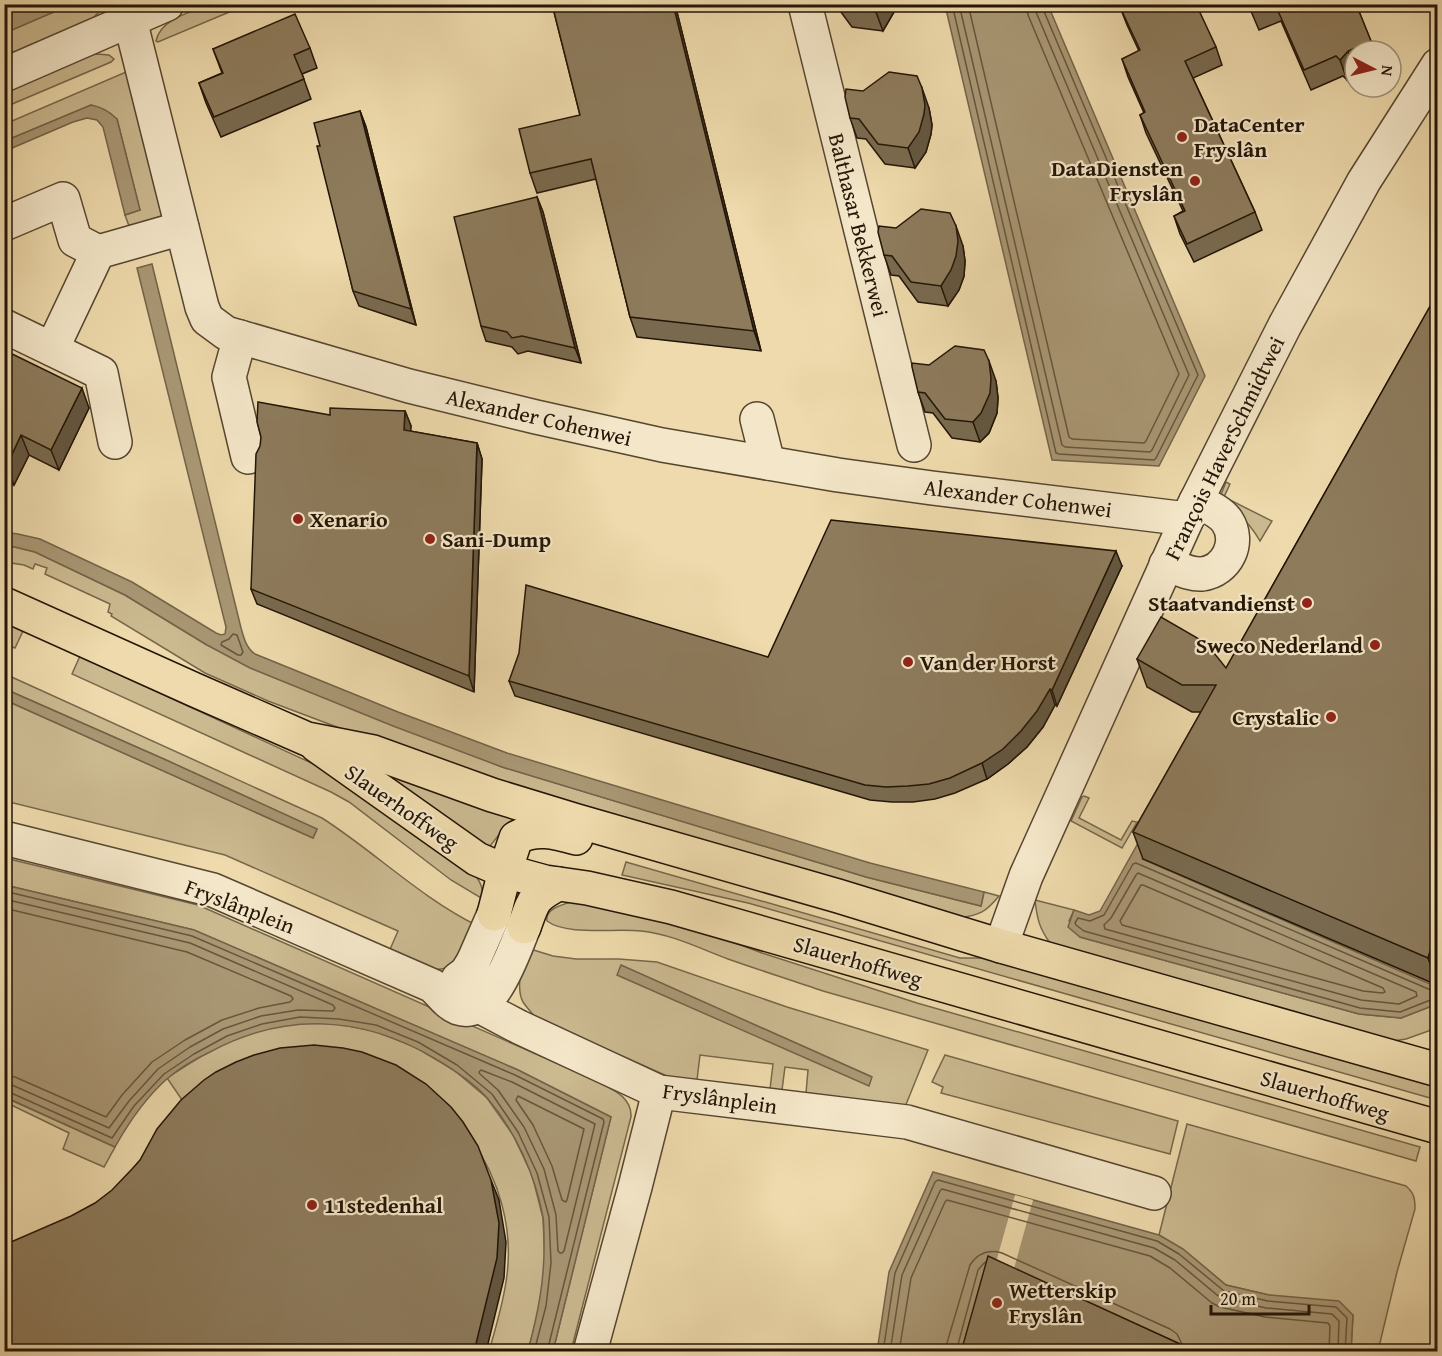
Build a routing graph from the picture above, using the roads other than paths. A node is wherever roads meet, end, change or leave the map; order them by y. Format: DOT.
graph roads {
  1 [pos="167,4"];
  2 [pos="805,4"];
  3 [pos="128,12"];
  4 [pos="1437,65"];
  5 [pos="4,75"];
  6 [pos="4,224"];
  7 [pos="182,228"];
  8 [pos="98,252"];
  9 [pos="4,326"];
  10 [pos="240,337"];
  11 [pos="51,349"];
  12 [pos="758,419"];
  13 [pos="115,442"];
  14 [pos="914,445"];
  15 [pos="248,457"];
  16 [pos="768,463"];
  17 [pos="1191,510"];
  18 [pos="1166,564"];
  19 [pos="4,604"];
  20 [pos="307,739"];
  21 [pos="4,838"];
  22 [pos="635,839"];
  23 [pos="505,870"];
  24 [pos="558,884"];
  25 [pos="494,914"];
  26 [pos="524,927"];
  27 [pos="1001,946"];
  28 [pos="462,986"];
  29 [pos="1437,1070"];
  30 [pos="659,1092"];
  31 [pos="1437,1127"];
  32 [pos="1154,1193"];
  33 [pos="590,1352"];
  1 -- 3 [label="street"];
  2 -- 14 [label="street, Balthasar Bekkerwei"];
  3 -- 5 [label="street"];
  3 -- 7 [label="street, Alexander Cohenwei"];
  4 -- 17 [label="street, François HaverSchmidtwei"];
  6 -- 8 [label="street"];
  7 -- 8 [label="street"];
  7 -- 10 [label="street, Alexander Cohenwei"];
  8 -- 11 [label="street"];
  9 -- 11 [label="street"];
  10 -- 15 [label="street"];
  10 -- 16 [label="street, Alexander Cohenwei"];
  11 -- 13 [label="street"];
  12 -- 16 [label="street"];
  16 -- 17 [label="street, Alexander Cohenwei"];
  17 -- 18 [label="street, François HaverSchmidtwei"];
  17 -- 18 [label="street"];
  18 -- 27 [label="street, François HaverSchmidtwei"];
  19 -- 20 [label="main road, Slauerhoffweg"];
  20 -- 22 [label="main road, Slauerhoffweg"];
  20 -- 23 [label="main road, Slauerhoffweg"];
  21 -- 28 [label="street, Fryslânplein"];
  22 -- 23 [label="main road"];
  22 -- 27 [label="main road, Slauerhoffweg"];
  23 -- 24 [label="main road, Slauerhoffweg"];
  23 -- 25 [label="main road"];
  24 -- 26 [label="main road"];
  24 -- 31 [label="main road, Slauerhoffweg"];
  25 -- 28 [label="street"];
  26 -- 28 [label="street"];
  27 -- 29 [label="main road, Slauerhoffweg"];
  28 -- 30 [label="street, Fryslânplein"];
  30 -- 32 [label="street, Fryslânplein"];
  30 -- 33 [label="street"];
}
